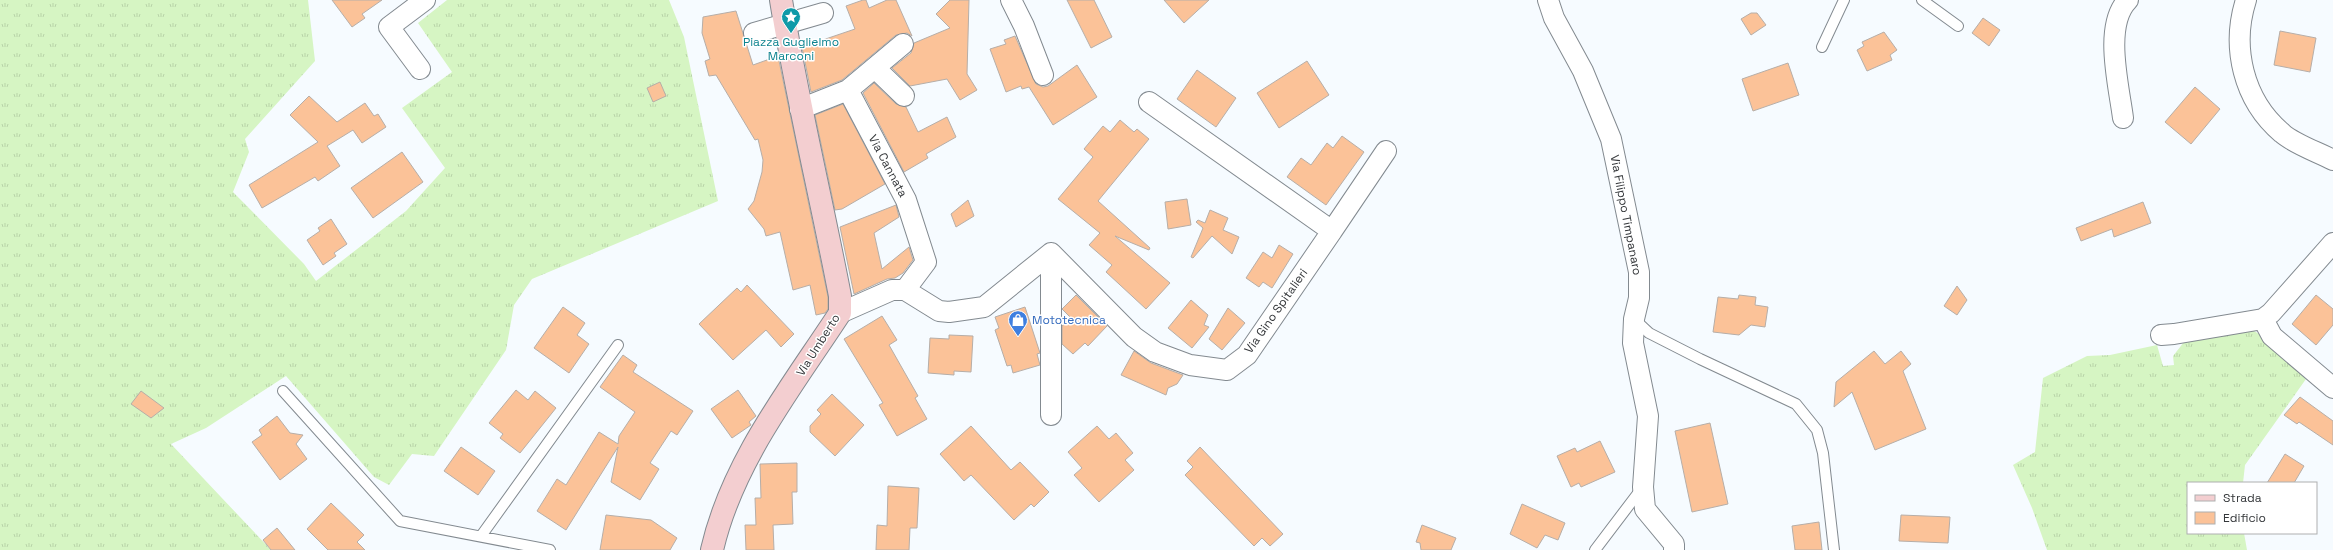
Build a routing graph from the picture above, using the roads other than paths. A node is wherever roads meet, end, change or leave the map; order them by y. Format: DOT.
graph roads {
  1 [pos="425,0"];
  2 [pos="780,0"];
  3 [pos="1011,0"];
  4 [pos="1548,0"];
  5 [pos="1844,0"];
  6 [pos="1922,0"];
  7 [pos="2128,0"];
  8 [pos="2240,2"];
  9 [pos="823,13"];
  10 [pos="785,24"];
  11 [pos="1958,26"];
  12 [pos="754,33"];
  13 [pos="903,44"];
  14 [pos="1822,47"];
  15 [pos="875,68"];
  16 [pos="420,69"];
  17 [pos="1043,75"];
  18 [pos="848,90"];
  19 [pos="904,96"];
  20 [pos="1149,102"];
  21 [pos="800,109"];
  22 [pos="2123,118"];
  23 [pos="1386,151"];
  24 [pos="2333,160"];
  25 [pos="1332,231"];
  26 [pos="2333,243"];
  27 [pos="1051,253"];
  28 [pos="906,290"];
  29 [pos="840,313"];
  30 [pos="1634,319"];
  31 [pos="2263,319"];
  32 [pos="2161,334"];
  33 [pos="618,345"];
  34 [pos="2333,388"];
  35 [pos="283,391"];
  36 [pos="1051,415"];
  37 [pos="1643,487"];
  38 [pos="481,536"];
  39 [pos="550,550"];
  40 [pos="712,550"];
  41 [pos="1596,550"];
  42 [pos="1674,550"];
  43 [pos="1834,550"];
  1 -- 16 [label="street"];
  2 -- 10 [label="main road, Via Umberto"];
  3 -- 17 [label="street"];
  4 -- 30 [label="street, Via Filippo Timpanaro"];
  5 -- 14 [label="lane"];
  6 -- 11 [label="lane"];
  7 -- 22 [label="street"];
  8 -- 24 [label="street"];
  9 -- 10 [label="street"];
  10 -- 12 [label="street"];
  10 -- 21 [label="main road, Via Umberto"];
  13 -- 15 [label="street"];
  15 -- 18 [label="street"];
  15 -- 19 [label="street"];
  18 -- 21 [label="street"];
  18 -- 28 [label="street, Via Cannata"];
  20 -- 25 [label="street"];
  21 -- 29 [label="main road, Via Umberto"];
  23 -- 25 [label="street, Via Gino Spitalieri"];
  25 -- 27 [label="street, Via Gino Spitalieri"];
  26 -- 31 [label="street"];
  27 -- 28 [label="street"];
  27 -- 36 [label="street"];
  28 -- 29 [label="street"];
  29 -- 40 [label="main road, Via Umberto"];
  30 -- 37 [label="street, Via Filippo Timpanaro"];
  30 -- 43 [label="lane"];
  31 -- 32 [label="street"];
  31 -- 34 [label="street"];
  33 -- 38 [label="lane"];
  35 -- 38 [label="lane"];
  37 -- 41 [label="lane"];
  37 -- 42 [label="street, Via Filippo Timpanaro"];
  38 -- 39 [label="lane"];
}
